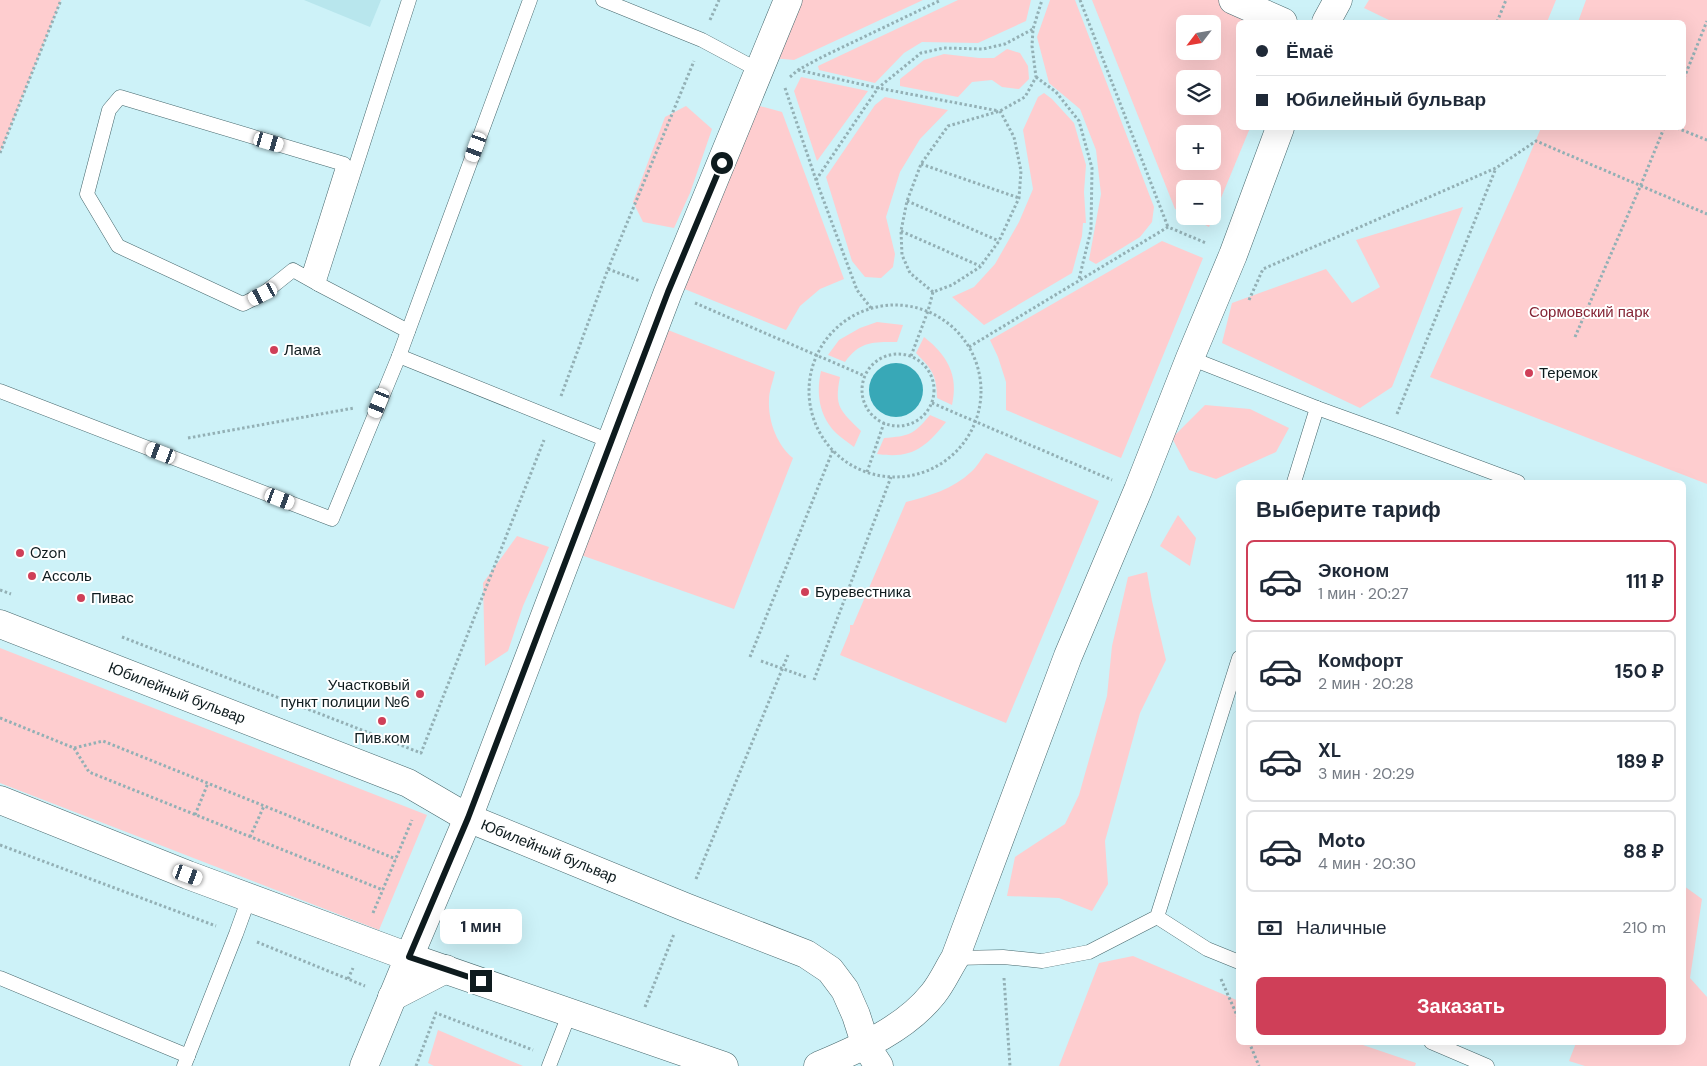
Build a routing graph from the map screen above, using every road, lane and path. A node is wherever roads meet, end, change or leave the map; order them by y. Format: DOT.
graph roads {
  1 [pos="61,0"];
  2 [pos="409,0"];
  3 [pos="530,0"];
  4 [pos="603,0"];
  5 [pos="719,0"];
  6 [pos="788,0"];
  7 [pos="941,0"];
  8 [pos="1042,0"];
  9 [pos="1080,0"];
  10 [pos="1233,0"];
  11 [pos="1338,0"];
  12 [pos="1506,0"];
  13 [pos="1278,20"];
  14 [pos="1327,20"];
  15 [pos="1498,20"];
  16 [pos="1707,21"];
  17 [pos="1034,29"];
  18 [pos="702,40"];
  19 [pos="798,70"];
  20 [pos="1686,73"];
  21 [pos="772,77"];
  22 [pos="1036,77"];
  23 [pos="878,88"];
  24 [pos="1000,111"];
  25 [pos="1279,130"];
  26 [pos="1663,130"];
  27 [pos="1682,130"];
  28 [pos="1707,140"];
  29 [pos="0,153"];
  30 [pos="921,164"];
  31 [pos="1496,168"];
  32 [pos="816,180"];
  33 [pos="1640,187"];
  34 [pos="1019,198"];
  35 [pos="906,202"];
  36 [pos="1707,214"];
  37 [pos="1168,227"];
  38 [pos="902,231"];
  39 [pos="999,241"];
  40 [pos="1233,255"];
  41 [pos="980,267"];
  42 [pos="608,269"];
  43 [pos="1263,269"];
  44 [pos="1078,280"];
  45 [pos="313,281"];
  46 [pos="668,292"];
  47 [pos="933,292"];
  48 [pos="1248,302"];
  49 [pos="871,308"];
  50 [pos="928,311"];
  51 [pos="408,331"];
  52 [pos="1575,336"];
  53 [pos="969,346"];
  54 [pos="816,354"];
  55 [pos="399,356"];
  56 [pos="911,356"];
  57 [pos="1190,358"];
  58 [pos="865,376"];
  59 [pos="0,391"];
  60 [pos="379,403"];
  61 [pos="932,403"];
  62 [pos="1317,408"];
  63 [pos="552,418"];
  64 [pos="975,422"];
  65 [pos="884,423"];
  66 [pos="1389,434"];
  67 [pos="612,442"];
  68 [pos="144,446"];
  69 [pos="833,450"];
  70 [pos="867,472"];
  71 [pos="891,477"];
  72 [pos="1295,480"];
  73 [pos="1513,480"];
  74 [pos="1138,490"];
  75 [pos="0,590"];
  76 [pos="18,597"];
  77 [pos="0,624"];
  78 [pos="119,636"];
  79 [pos="788,655"];
  80 [pos="750,657"];
  81 [pos="761,661"];
  82 [pos="1236,667"];
  83 [pos="782,669"];
  84 [pos="806,677"];
  85 [pos="814,680"];
  86 [pos="0,718"];
  87 [pos="74,748"];
  88 [pos="208,783"];
  89 [pos="0,800"];
  90 [pos="264,806"];
  91 [pos="195,815"];
  92 [pos="414,816"];
  93 [pos="468,818"];
  94 [pos="250,837"];
  95 [pos="0,844"];
  96 [pos="396,859"];
  97 [pos="694,886"];
  98 [pos="383,890"];
  99 [pos="249,898"];
  100 [pos="1157,917"];
  101 [pos="370,921"];
  102 [pos="676,930"];
  103 [pos="236,934"];
  104 [pos="1207,949"];
  105 [pos="409,957"];
  106 [pos="1003,957"];
  107 [pos="955,958"];
  108 [pos="1236,961"];
  109 [pos="446,969"];
  110 [pos="0,978"];
  111 [pos="368,987"];
  112 [pos="392,997"];
  113 [pos="648,1000"];
  114 [pos="570,1012"];
  115 [pos="1236,1013"];
  116 [pos="1249,1045"];
  117 [pos="1438,1045"];
  118 [pos="872,1056"];
  119 [pos="186,1061"];
  120 [pos="550,1062"];
  121 [pos="364,1066"];
  122 [pos="416,1066"];
  123 [pos="724,1066"];
  124 [pos="818,1066"];
  125 [pos="1010,1066"];
  126 [pos="1259,1066"];
  127 [pos="1487,1066"];
  1 -- 29 [label="path"];
  2 -- 45 [label="lane"];
  3 -- 51 [label="lane"];
  4 -- 18 [label="lane"];
  5 -- 18 [label="path"];
  6 -- 21 [label="street"];
  7 -- 19 [label="path"];
  8 -- 17 [label="path"];
  9 -- 37 [label="path"];
  10 -- 13 [label="street"];
  11 -- 14 [label="street"];
  12 -- 15 [label="path"];
  16 -- 20 [label="path"];
  17 -- 22 [label="path"];
  17 -- 23 [label="path"];
  18 -- 21 [label="lane"];
  18 -- 42 [label="path"];
  19 -- 21 [label="path"];
  19 -- 23 [label="path"];
  21 -- 32 [label="path"];
  21 -- 46 [label="street"];
  22 -- 24 [label="path"];
  22 -- 44 [label="path"];
  23 -- 24 [label="path"];
  23 -- 32 [label="path"];
  24 -- 30 [label="path"];
  24 -- 34 [label="path"];
  25 -- 40 [label="street"];
  26 -- 33 [label="path"];
  27 -- 28 [label="path"];
  30 -- 34 [label="path"];
  30 -- 35 [label="path"];
  31 -- 33 [label="path"];
  31 -- 43 [label="path"];
  31 -- 66 [label="path"];
  32 -- 49 [label="path"];
  33 -- 36 [label="path"];
  33 -- 52 [label="path"];
  34 -- 39 [label="path"];
  35 -- 38 [label="path"];
  35 -- 39 [label="path"];
  37 -- 40 [label="path"];
  37 -- 44 [label="path"];
  38 -- 41 [label="path"];
  38 -- 47 [label="path"];
  39 -- 41 [label="path"];
  40 -- 43 [label="path"];
  40 -- 57 [label="street"];
  41 -- 47 [label="path"];
  42 -- 46 [label="path"];
  42 -- 63 [label="path"];
  43 -- 48 [label="path"];
  44 -- 53 [label="path"];
  45 -- 45 [label="lane"];
  45 -- 51 [label="lane"];
  46 -- 54 [label="path"];
  46 -- 67 [label="street"];
  47 -- 50 [label="path"];
  49 -- 50 [label="path"];
  49 -- 54 [label="path"];
  50 -- 53 [label="path"];
  50 -- 56 [label="path"];
  51 -- 55 [label="lane"];
  53 -- 64 [label="path"];
  54 -- 58 [label="path"];
  54 -- 69 [label="path"];
  55 -- 60 [label="lane"];
  55 -- 63 [label="lane"];
  56 -- 58 [label="path"];
  56 -- 61 [label="path"];
  57 -- 62 [label="lane"];
  57 -- 74 [label="street"];
  58 -- 65 [label="path"];
  59 -- 68 [label="lane"];
  60 -- 68 [label="path"];
  60 -- 68 [label="lane"];
  61 -- 64 [label="path"];
  61 -- 65 [label="path"];
  62 -- 66 [label="lane"];
  62 -- 72 [label="lane"];
  63 -- 67 [label="lane"];
  63 -- 78 [label="path"];
  64 -- 71 [label="path"];
  64 -- 74 [label="path"];
  65 -- 70 [label="path"];
  66 -- 73 [label="lane"];
  67 -- 93 [label="street"];
  69 -- 70 [label="path"];
  69 -- 80 [label="path"];
  70 -- 71 [label="path"];
  71 -- 85 [label="path"];
  74 -- 107 [label="street"];
  75 -- 76 [label="path"];
  77 -- 93 [label="street, Юбилейный бульвар"];
  79 -- 83 [label="path"];
  81 -- 83 [label="path"];
  82 -- 100 [label="lane"];
  83 -- 84 [label="path"];
  83 -- 97 [label="path"];
  86 -- 87 [label="path"];
  87 -- 88 [label="path"];
  87 -- 91 [label="path"];
  88 -- 90 [label="path"];
  88 -- 91 [label="path"];
  89 -- 99 [label="street"];
  90 -- 94 [label="path"];
  90 -- 96 [label="path"];
  91 -- 94 [label="path"];
  92 -- 96 [label="path"];
  93 -- 105 [label="street"];
  93 -- 118 [label="street, Юбилейный бульвар"];
  94 -- 98 [label="path"];
  95 -- 103 [label="path"];
  96 -- 98 [label="path"];
  98 -- 101 [label="path"];
  99 -- 103 [label="lane"];
  99 -- 105 [label="street"];
  100 -- 104 [label="lane"];
  100 -- 106 [label="lane"];
  102 -- 113 [label="path"];
  103 -- 111 [label="path"];
  103 -- 119 [label="lane"];
  104 -- 108 [label="lane"];
  104 -- 115 [label="path"];
  105 -- 109 [label="street"];
  105 -- 112 [label="street"];
  106 -- 107 [label="lane"];
  106 -- 125 [label="path"];
  107 -- 118 [label="street"];
  109 -- 112 [label="street"];
  109 -- 114 [label="street"];
  110 -- 119 [label="lane"];
  112 -- 121 [label="street"];
  114 -- 120 [label="lane"];
  114 -- 123 [label="street"];
  116 -- 126 [label="path"];
  117 -- 127 [label="lane"];
  118 -- 124 [label="street"];
  120 -- 122 [label="path"];
}
